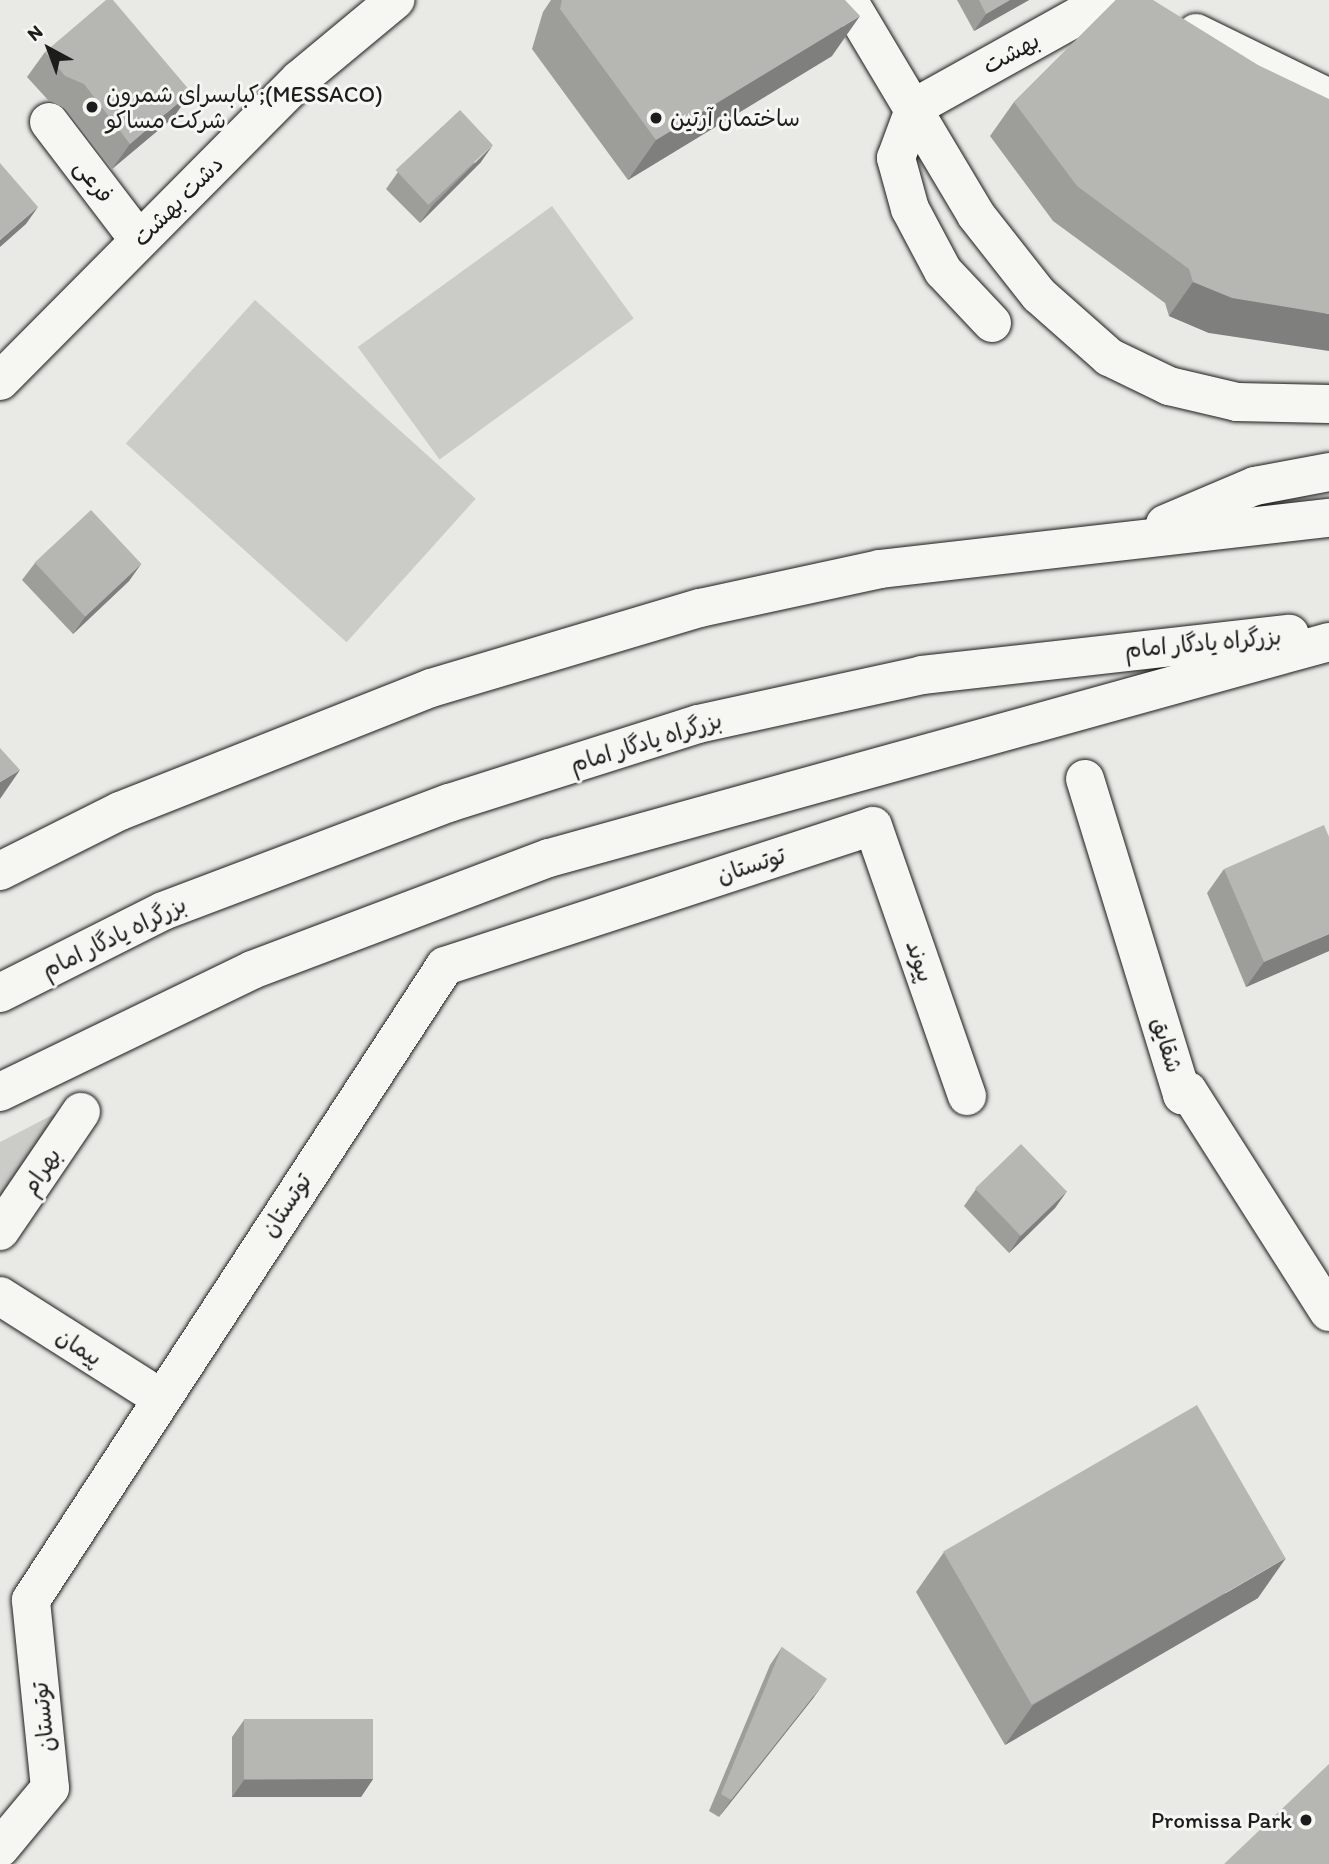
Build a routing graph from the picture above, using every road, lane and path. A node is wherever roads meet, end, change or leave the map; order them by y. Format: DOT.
graph roads {
  1 [pos="395,0"];
  2 [pos="848,0"];
  3 [pos="1135,6"];
  4 [pos="1329,98"];
  5 [pos="915,107"];
  6 [pos="49,122"];
  7 [pos="139,240"];
  8 [pos="992,323"];
  9 [pos="0,381"];
  10 [pos="1329,404"];
  11 [pos="1329,472"];
  12 [pos="1329,518"];
  13 [pos="1127,539"];
  14 [pos="1329,631"];
  15 [pos="1329,642"];
  16 [pos="1085,779"];
  17 [pos="873,826"];
  18 [pos="0,871"];
  19 [pos="0,993"];
  20 [pos="0,1092"];
  21 [pos="967,1096"];
  22 [pos="81,1112"];
  23 [pos="0,1231"];
  24 [pos="0,1296"];
  25 [pos="1329,1311"];
  26 [pos="159,1397"];
  27 [pos="0,1848"];
  1 -- 7 [label="main road, دشت بهشت"];
  2 -- 5 [label="main road"];
  3 -- 4 [label="main road, بهشت"];
  3 -- 5 [label="main road, بهشت"];
  5 -- 8 [label="main road"];
  5 -- 10 [label="main road"];
  6 -- 7 [label="main road, فرعی"];
  7 -- 9 [label="main road, دشت بهشت"];
  11 -- 13 [label="main road"];
  12 -- 13 [label="main road"];
  13 -- 18 [label="main road"];
  14 -- 19 [label="main road, بزرگراه یادگار امام"];
  15 -- 20 [label="main road"];
  16 -- 25 [label="main road, شقایق"];
  17 -- 21 [label="main road, پیوند"];
  17 -- 26 [label="main road, توتستان"];
  22 -- 23 [label="main road, بهرام"];
  24 -- 26 [label="main road, پیمان"];
  26 -- 27 [label="main road, توتستان"];
}
